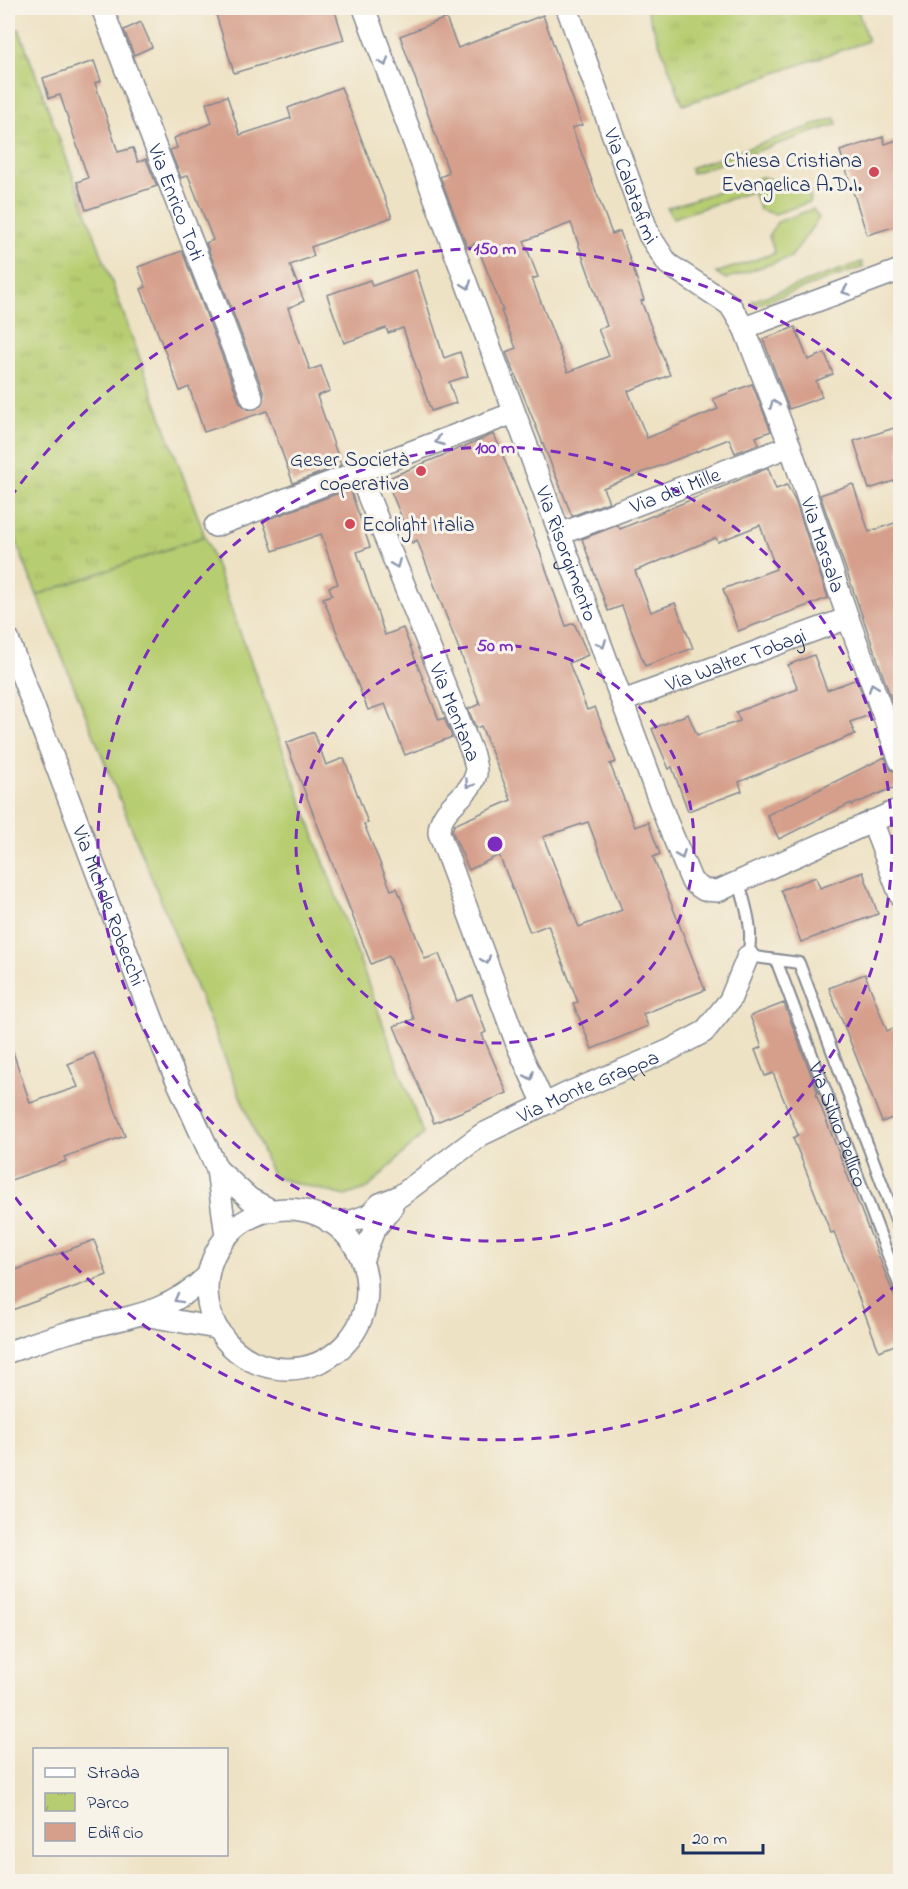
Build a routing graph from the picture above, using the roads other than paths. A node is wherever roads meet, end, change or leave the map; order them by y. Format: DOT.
graph roads {
  1 [pos="102,8"];
  2 [pos="364,8"];
  3 [pos="567,8"];
  4 [pos="900,270"];
  5 [pos="744,328"];
  6 [pos="252,398"];
  7 [pos="514,413"];
  8 [pos="790,446"];
  9 [pos="358,471"];
  10 [pos="215,526"];
  11 [pos="560,534"];
  12 [pos="848,618"];
  13 [pos="8,639"];
  14 [pos="623,701"];
  15 [pos="900,761"];
  16 [pos="900,809"];
  17 [pos="872,821"];
  18 [pos="739,882"];
  19 [pos="900,896"];
  20 [pos="748,956"];
  21 [pos="776,960"];
  22 [pos="544,1104"];
  23 [pos="217,1169"];
  24 [pos="400,1196"];
  25 [pos="273,1211"];
  26 [pos="329,1222"];
  27 [pos="900,1231"];
  28 [pos="226,1236"];
  29 [pos="362,1261"];
  30 [pos="207,1276"];
  31 [pos="900,1287"];
  32 [pos="144,1315"];
  33 [pos="216,1328"];
  34 [pos="8,1352"];
  1 -- 6 [label="street, Via Enrico Toti"];
  2 -- 7 [label="street, Via Risorgimento, one-way"];
  3 -- 5 [label="street, Via Calatafimi"];
  4 -- 5 [label="street, one-way"];
  8 -- 5 [label="street, Via Marsala, one-way"];
  7 -- 9 [label="street, one-way"];
  7 -- 11 [label="street, Via Risorgimento"];
  8 -- 11 [label="street, Via dei Mille"];
  8 -- 12 [label="street, Via Marsala"];
  9 -- 10 [label="street"];
  9 -- 22 [label="street, Via Mentana, one-way"];
  11 -- 14 [label="street, Via Risorgimento, one-way"];
  12 -- 14 [label="street, Via Walter Tobagi"];
  15 -- 12 [label="street, Via Marsala, one-way"];
  13 -- 23 [label="street, Via Michele Robecchi"];
  14 -- 18 [label="street, Via Risorgimento, one-way"];
  16 -- 17 [label="street"];
  17 -- 18 [label="street"];
  17 -- 19 [label="street"];
  18 -- 20 [label="lane"];
  20 -- 21 [label="lane, Via Silvio Pellico"];
  20 -- 22 [label="street, Via Monte Grappa"];
  21 -- 27 [label="lane, Via Silvio Pellico"];
  21 -- 31 [label="lane, Via Silvio Pellico"];
  22 -- 24 [label="street, Via Monte Grappa"];
  23 -- 25 [label="street, Via Michele Robecchi"];
  23 -- 28 [label="street, Via Michele Robecchi"];
  24 -- 26 [label="street, Via Monte Grappa"];
  24 -- 29 [label="street, Via Monte Grappa"];
  25 -- 26 [label="street"];
  25 -- 28 [label="street"];
  26 -- 29 [label="street"];
  28 -- 30 [label="street"];
  29 -- 33 [label="street"];
  30 -- 32 [label="street, one-way"];
  30 -- 33 [label="street"];
  32 -- 33 [label="street"];
  32 -- 34 [label="street"];
}
